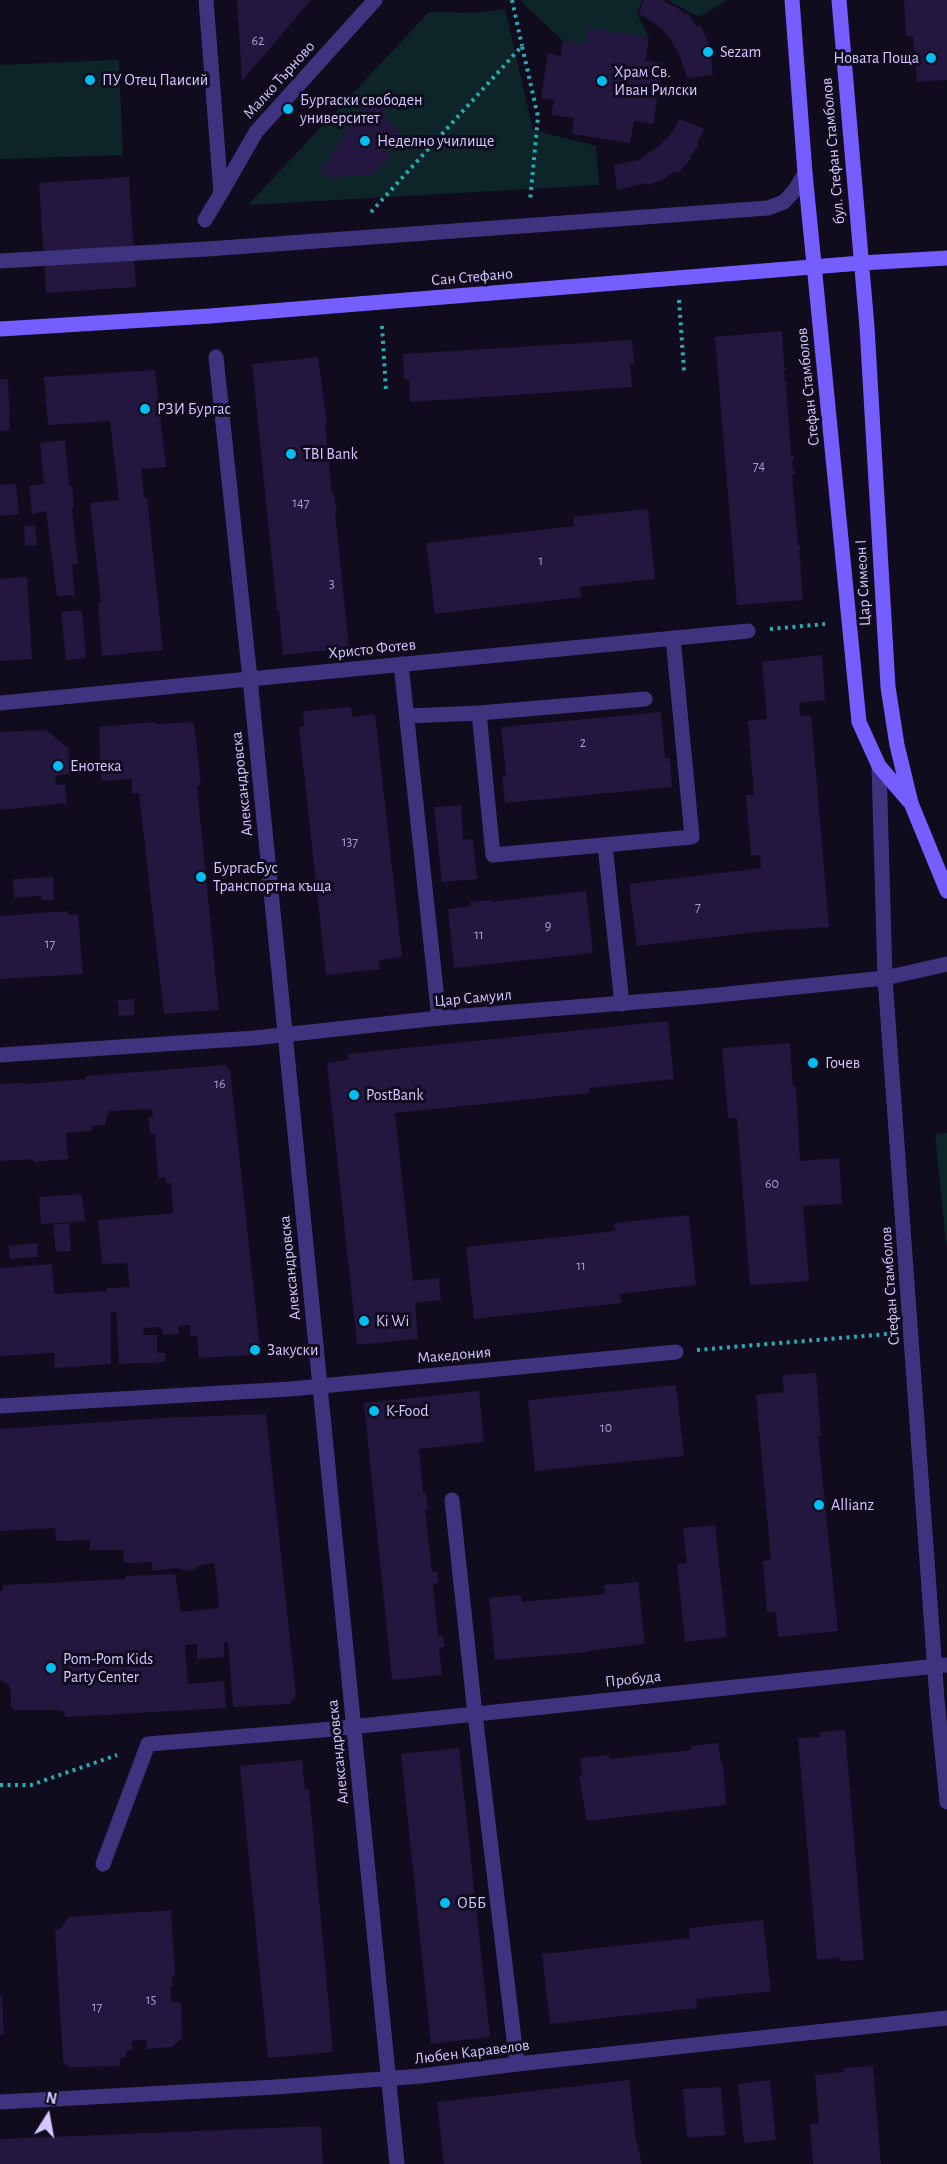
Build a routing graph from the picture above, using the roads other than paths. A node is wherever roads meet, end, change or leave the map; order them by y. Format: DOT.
graph roads {
  1 [pos="206,0"];
  2 [pos="375,0"];
  3 [pos="792,0"];
  4 [pos="839,0"];
  5 [pos="805,173"];
  6 [pos="222,193"];
  7 [pos="205,220"];
  8 [pos="947,258"];
  9 [pos="0,261"];
  10 [pos="861,263"];
  11 [pos="814,268"];
  12 [pos="0,329"];
  13 [pos="217,363"];
  14 [pos="748,631"];
  15 [pos="673,638"];
  16 [pos="401,664"];
  17 [pos="250,679"];
  18 [pos="645,699"];
  19 [pos="0,703"];
  20 [pos="478,713"];
  21 [pos="406,716"];
  22 [pos="879,766"];
  23 [pos="911,803"];
  24 [pos="604,845"];
  25 [pos="947,891"];
  26 [pos="947,964"];
  27 [pos="885,978"];
  28 [pos="622,1004"];
  29 [pos="439,1018"];
  30 [pos="285,1035"];
  31 [pos="0,1055"];
  32 [pos="676,1352"];
  33 [pos="320,1386"];
  34 [pos="0,1406"];
  35 [pos="452,1500"];
  36 [pos="941,1666"];
  37 [pos="475,1714"];
  38 [pos="354,1727"];
  39 [pos="947,1802"];
  40 [pos="103,1864"];
  41 [pos="947,2019"];
  42 [pos="517,2064"];
  43 [pos="389,2079"];
  44 [pos="0,2102"];
  45 [pos="398,2164"];
  1 -- 6 [label="street"];
  2 -- 6 [label="street, Малко Търново"];
  3 -- 5 [label="main road, Стефан Стамболов"];
  4 -- 10 [label="main road, бул. Стефан Стамболов"];
  5 -- 9 [label="street"];
  5 -- 11 [label="main road, Стефан Стамболов"];
  6 -- 7 [label="street, Малко Търново"];
  8 -- 10 [label="main road, Сан Стефано"];
  10 -- 11 [label="main road, Сан Стефано"];
  10 -- 23 [label="main road, Цар Симеон I"];
  11 -- 12 [label="main road, Сан Стефано"];
  11 -- 22 [label="main road, Стефан Стамболов"];
  13 -- 17 [label="street, Александровска"];
  14 -- 15 [label="street, Христо Фотев"];
  15 -- 16 [label="street, Христо Фотев"];
  15 -- 24 [label="street"];
  16 -- 17 [label="street, Христо Фотев"];
  16 -- 21 [label="street"];
  17 -- 19 [label="street, Христо Фотев"];
  17 -- 30 [label="street, Александровска"];
  18 -- 20 [label="street"];
  20 -- 21 [label="street"];
  20 -- 24 [label="street"];
  21 -- 29 [label="street"];
  22 -- 23 [label="main road, Стефан Стамболов"];
  22 -- 27 [label="street, Стефан Стамболов"];
  23 -- 25 [label="main road, Цар Симеон I"];
  24 -- 28 [label="street"];
  26 -- 27 [label="street, Цар Самуил"];
  27 -- 28 [label="street, Цар Самуил"];
  27 -- 36 [label="street, Стефан Стамболов"];
  28 -- 29 [label="street, Цар Самуил"];
  29 -- 30 [label="street, Цар Самуил"];
  30 -- 31 [label="street, Цар Самуил"];
  30 -- 33 [label="street, Александровска"];
  32 -- 33 [label="street, Македония"];
  33 -- 34 [label="street, Македония"];
  33 -- 38 [label="street, Александровска"];
  35 -- 37 [label="street"];
  36 -- 37 [label="street, Пробуда"];
  36 -- 39 [label="street, Стефан Стамболов"];
  37 -- 38 [label="street, Пробуда"];
  37 -- 42 [label="street"];
  38 -- 40 [label="street, Пробуда"];
  38 -- 43 [label="street, Александровска"];
  41 -- 42 [label="street, Любен Каравелов"];
  42 -- 43 [label="street, Любен Каравелов"];
  43 -- 44 [label="street, Любен Каравелов"];
  43 -- 45 [label="street, Александровска"];
}
